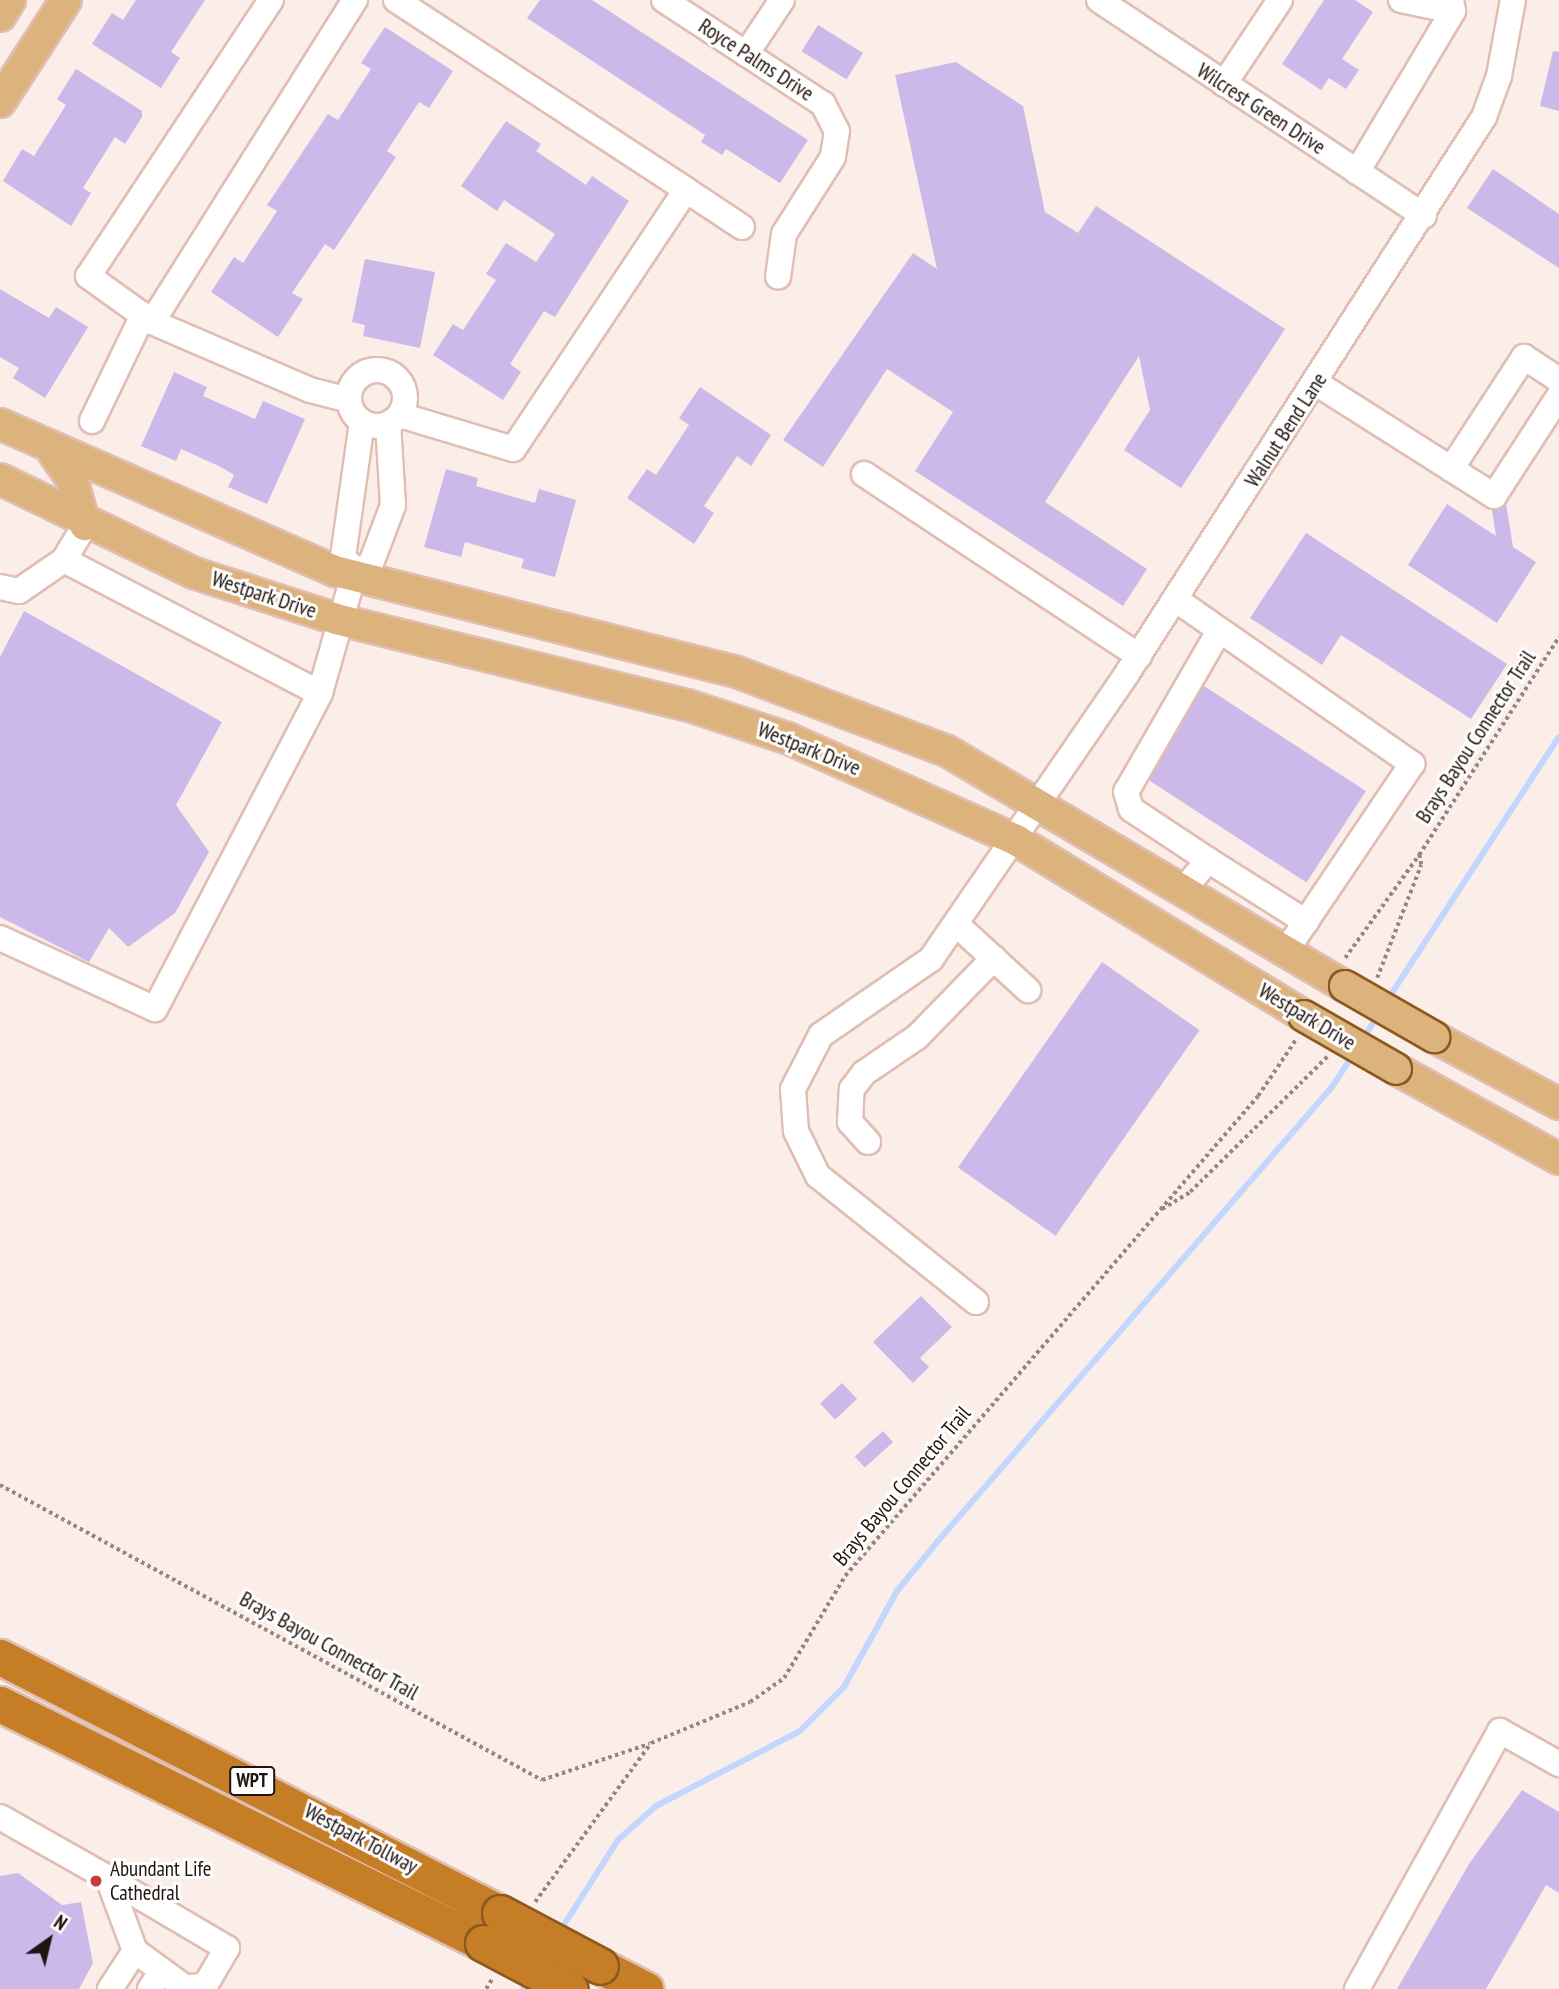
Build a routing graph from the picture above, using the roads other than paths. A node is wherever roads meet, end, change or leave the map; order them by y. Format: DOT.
graph roads {
  1 [pos="10,0"];
  2 [pos="66,0"];
  3 [pos="271,0"];
  4 [pos="355,0"];
  5 [pos="396,0"];
  6 [pos="664,0"];
  7 [pos="782,0"];
  8 [pos="1100,0"];
  9 [pos="1280,0"];
  10 [pos="1401,0"];
  11 [pos="1513,0"];
  12 [pos="1452,6"];
  13 [pos="0,16"];
  14 [pos="746,54"];
  15 [pos="1224,85"];
  16 [pos="0,102"];
  17 [pos="1357,172"];
  18 [pos="686,190"];
  19 [pos="1424,216"];
  20 [pos="742,227"];
  21 [pos="778,277"];
  22 [pos="148,318"];
  23 [pos="1559,380"];
  24 [pos="1316,383"];
  25 [pos="1559,396"];
  26 [pos="349,400"];
  27 [pos="394,420"];
  28 [pos="92,422"];
  29 [pos="362,422"];
  30 [pos="0,424"];
  31 [pos="53,452"];
  32 [pos="1451,469"];
  33 [pos="864,474"];
  34 [pos="0,479"];
  35 [pos="85,524"];
  36 [pos="64,560"];
  37 [pos="354,573"];
  38 [pos="0,587"];
  39 [pos="1175,599"];
  40 [pos="341,620"];
  41 [pos="1219,631"];
  42 [pos="583,633"];
  43 [pos="1139,656"];
  44 [pos="572,676"];
  45 [pos="320,693"];
  46 [pos="802,694"];
  47 [pos="786,738"];
  48 [pos="1041,803"];
  49 [pos="1016,840"];
  50 [pos="1208,860"];
  51 [pos="1184,890"];
  52 [pos="1306,922"];
  53 [pos="956,924"];
  54 [pos="0,938"];
  55 [pos="1286,951"];
  56 [pos="994,958"];
  57 [pos="1028,990"];
  58 [pos="1559,1104"];
  59 [pos="868,1142"];
  60 [pos="1559,1159"];
  61 [pos="976,1302"];
  62 [pos="0,1657"];
  63 [pos="0,1704"];
  64 [pos="1559,1764"];
  65 [pos="0,1817"];
  66 [pos="108,1878"];
  67 [pos="135,1951"];
  68 [pos="156,1979"];
  69 [pos="188,1988"];
  70 [pos="110,1989"];
  71 [pos="570,1989"];
  72 [pos="645,1989"];
  73 [pos="1357,1989"];
  1 -- 13 [label="main road"];
  2 -- 16 [label="main road"];
  3 -- 22 [label="street"];
  4 -- 22 [label="street"];
  5 -- 18 [label="street"];
  6 -- 14 [label="street, Royce Palms Drive"];
  7 -- 14 [label="street"];
  8 -- 15 [label="street, Wilcrest Green Drive"];
  9 -- 15 [label="street"];
  10 -- 12 [label="street"];
  11 -- 19 [label="street, Walnut Bend Lane"];
  12 -- 17 [label="street"];
  14 -- 21 [label="street, Royce Palms Drive"];
  15 -- 17 [label="street, Wilcrest Green Drive"];
  17 -- 19 [label="street, Wilcrest Green Drive"];
  18 -- 20 [label="street"];
  18 -- 27 [label="street"];
  19 -- 24 [label="street, Walnut Bend Lane"];
  22 -- 26 [label="street"];
  22 -- 28 [label="street"];
  23 -- 32 [label="street"];
  24 -- 32 [label="street"];
  24 -- 39 [label="street, Walnut Bend Lane"];
  25 -- 32 [label="street"];
  26 -- 27 [label="street"];
  26 -- 29 [label="street"];
  27 -- 29 [label="street"];
  27 -- 37 [label="street"];
  29 -- 37 [label="street"];
  30 -- 31 [label="main road"];
  31 -- 35 [label="main road"];
  31 -- 37 [label="main road"];
  33 -- 43 [label="street"];
  34 -- 35 [label="main road, Westpark Drive"];
  35 -- 36 [label="street"];
  35 -- 40 [label="main road, Westpark Drive"];
  36 -- 38 [label="street"];
  36 -- 45 [label="street"];
  37 -- 40 [label="street"];
  37 -- 42 [label="main road"];
  39 -- 41 [label="street"];
  39 -- 43 [label="street, Walnut Bend Lane"];
  40 -- 44 [label="main road, Westpark Drive"];
  40 -- 45 [label="street"];
  41 -- 50 [label="street"];
  41 -- 52 [label="street"];
  42 -- 44 [label="main road"];
  42 -- 46 [label="main road"];
  43 -- 48 [label="street, Walnut Bend Lane"];
  44 -- 47 [label="main road, Westpark Drive"];
  45 -- 54 [label="street"];
  46 -- 47 [label="main road"];
  46 -- 48 [label="main road"];
  47 -- 49 [label="main road, Westpark Drive"];
  48 -- 49 [label="street, Walnut Bend Lane"];
  48 -- 51 [label="main road"];
  49 -- 53 [label="street, Walnut Bend Lane"];
  49 -- 60 [label="main road, Westpark Drive, bridge"];
  50 -- 51 [label="street"];
  50 -- 52 [label="street"];
  51 -- 55 [label="main road"];
  52 -- 55 [label="street"];
  53 -- 56 [label="street"];
  53 -- 61 [label="street, Walnut Bend Lane"];
  55 -- 58 [label="main road, bridge"];
  56 -- 57 [label="street"];
  56 -- 59 [label="street"];
  62 -- 72 [label="highway, Westpark Tollway / WPT, bridge"];
  63 -- 71 [label="highway, Westpark Tollway / WPT, bridge"];
  64 -- 73 [label="street"];
  65 -- 66 [label="street"];
  66 -- 67 [label="street"];
  66 -- 69 [label="street"];
  67 -- 68 [label="street"];
  67 -- 70 [label="street"];
  68 -- 69 [label="street"];
}
